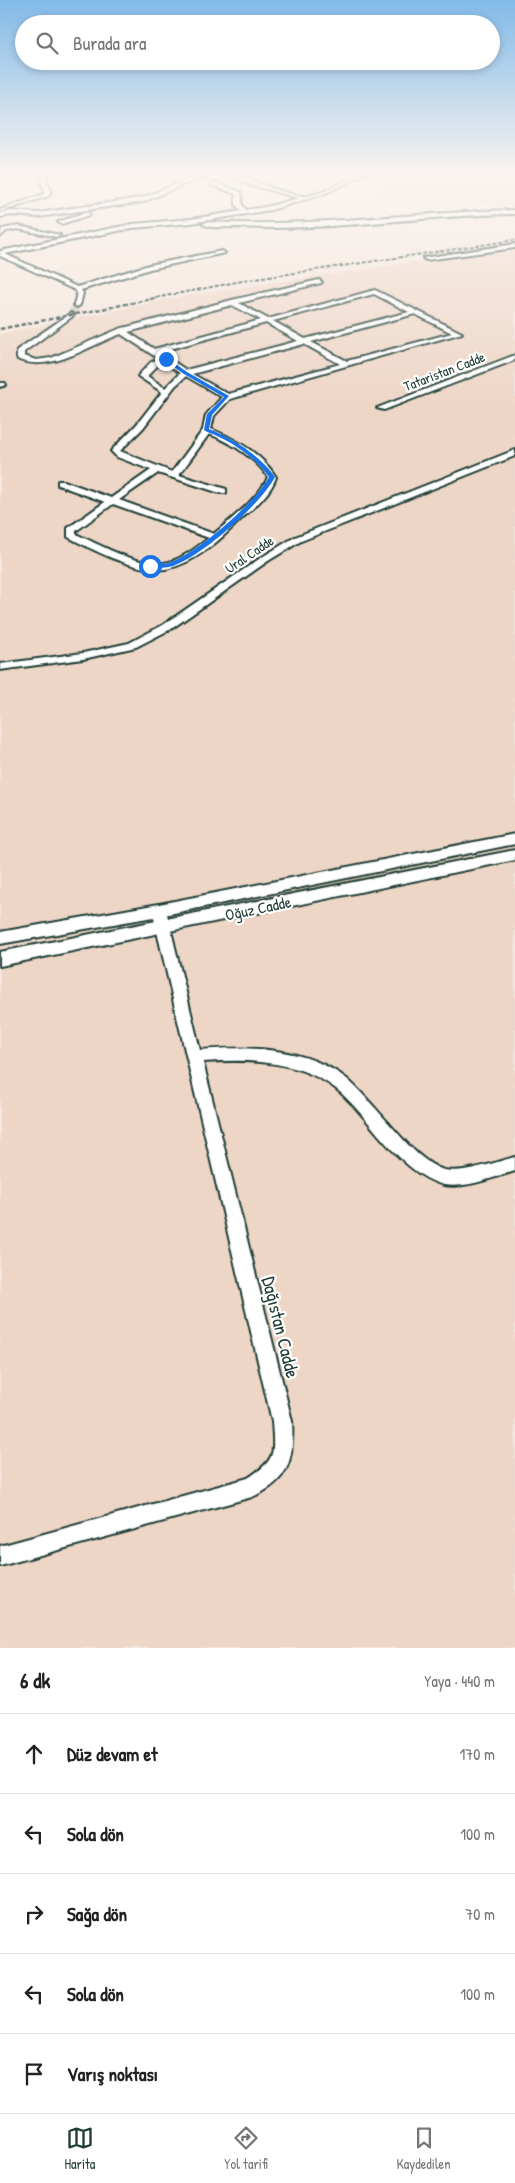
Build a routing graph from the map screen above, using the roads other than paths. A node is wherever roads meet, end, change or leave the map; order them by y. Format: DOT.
graph roads {
  1 [pos="25,248"];
  2 [pos="501,248"];
  3 [pos="0,253"];
  4 [pos="222,253"];
  5 [pos="426,258"];
  6 [pos="319,282"];
  7 [pos="77,289"];
  8 [pos="232,302"];
  9 [pos="78,305"];
  10 [pos="416,312"];
  11 [pos="71,315"];
  12 [pos="271,322"];
  13 [pos="122,331"];
  14 [pos="308,342"];
  15 [pos="155,351"];
  16 [pos="515,357"];
  17 [pos="166,359"];
  18 [pos="346,364"];
  19 [pos="185,373"];
  20 [pos="166,392"];
  21 [pos="227,397"];
  22 [pos="381,408"];
  23 [pos="207,430"];
  24 [pos="515,453"];
  25 [pos="158,469"];
  26 [pos="174,476"];
  27 [pos="61,483"];
  28 [pos="223,491"];
  29 [pos="114,501"];
  30 [pos="214,537"];
  31 [pos="0,667"];
  32 [pos="515,839"];
  33 [pos="515,856"];
  34 [pos="161,919"];
  35 [pos="0,938"];
  36 [pos="0,958"];
  37 [pos="193,1057"];
  38 [pos="515,1164"];
  39 [pos="0,1556"];
  1 -- 3 [label="street"];
  2 -- 5 [label="street"];
  3 -- 7 [label="street"];
  4 -- 7 [label="street"];
  6 -- 8 [label="street"];
  7 -- 9 [label="street"];
  8 -- 12 [label="street"];
  8 -- 13 [label="street"];
  10 -- 12 [label="street"];
  10 -- 14 [label="street"];
  10 -- 18 [label="street"];
  11 -- 13 [label="street"];
  12 -- 14 [label="street"];
  12 -- 15 [label="street"];
  13 -- 15 [label="street"];
  14 -- 18 [label="street"];
  14 -- 19 [label="street"];
  15 -- 17 [label="street"];
  16 -- 22 [label="street, Tataristan Cadde"];
  17 -- 19 [label="street"];
  17 -- 20 [label="street"];
  18 -- 21 [label="street"];
  19 -- 20 [label="street"];
  19 -- 21 [label="street"];
  20 -- 25 [label="street"];
  21 -- 23 [label="street"];
  23 -- 26 [label="street"];
  23 -- 30 [label="street"];
  24 -- 31 [label="street, Ural Cadde"];
  25 -- 26 [label="street"];
  25 -- 29 [label="street"];
  26 -- 28 [label="street"];
  27 -- 29 [label="street"];
  29 -- 30 [label="street"];
  29 -- 30 [label="street"];
  32 -- 34 [label="street, Oğuz Cadde"];
  33 -- 34 [label="street, Oğuz Cadde"];
  34 -- 35 [label="street, Oğuz Cadde"];
  34 -- 36 [label="street, Oğuz Cadde"];
  34 -- 37 [label="street, Dağıstan Cadde"];
  37 -- 38 [label="street"];
  37 -- 39 [label="street, Dağıstan Cadde"];
}
